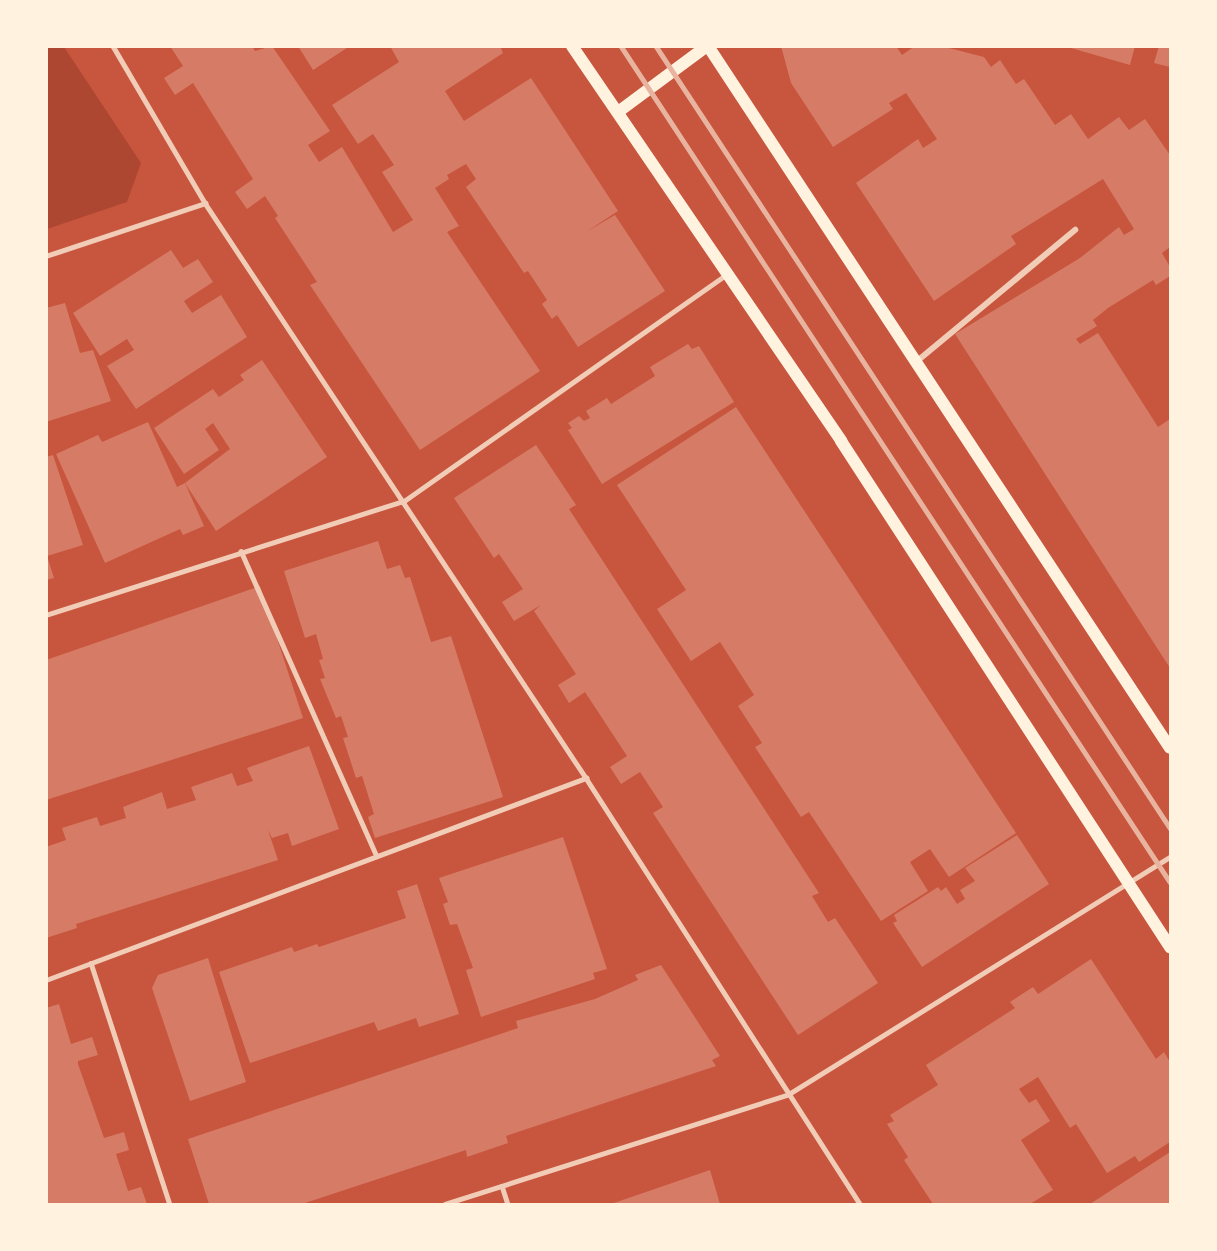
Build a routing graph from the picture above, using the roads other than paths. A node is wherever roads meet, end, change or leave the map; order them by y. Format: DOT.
graph roads {
  1 [pos="113,46"];
  2 [pos="572,46"];
  3 [pos="707,46"];
  4 [pos="618,112"];
  5 [pos="205,203"];
  6 [pos="1075,230"];
  7 [pos="46,256"];
  8 [pos="728,274"];
  9 [pos="915,364"];
  10 [pos="404,501"];
  11 [pos="241,551"];
  12 [pos="46,615"];
  13 [pos="1170,748"];
  14 [pos="586,778"];
  15 [pos="377,856"];
  16 [pos="1170,857"];
  17 [pos="1128,883"];
  18 [pos="1170,947"];
  19 [pos="91,963"];
  20 [pos="46,981"];
  21 [pos="789,1094"];
  22 [pos="502,1186"];
  23 [pos="170,1204"];
  24 [pos="444,1204"];
  25 [pos="508,1204"];
  26 [pos="860,1204"];
  1 -- 5 [label="lane"];
  2 -- 4 [label="main road"];
  3 -- 4 [label="main road"];
  3 -- 9 [label="main road"];
  4 -- 8 [label="main road"];
  5 -- 7 [label="lane"];
  5 -- 10 [label="lane"];
  6 -- 9 [label="street"];
  8 -- 10 [label="lane"];
  8 -- 17 [label="main road"];
  9 -- 13 [label="main road"];
  10 -- 11 [label="lane"];
  10 -- 14 [label="lane"];
  11 -- 12 [label="lane"];
  11 -- 15 [label="lane"];
  14 -- 15 [label="lane"];
  14 -- 21 [label="lane"];
  15 -- 19 [label="lane"];
  16 -- 17 [label="lane"];
  17 -- 18 [label="main road"];
  17 -- 21 [label="lane"];
  19 -- 20 [label="lane"];
  19 -- 23 [label="lane"];
  21 -- 22 [label="lane"];
  21 -- 26 [label="lane"];
  22 -- 24 [label="lane"];
  22 -- 25 [label="lane"];
}
